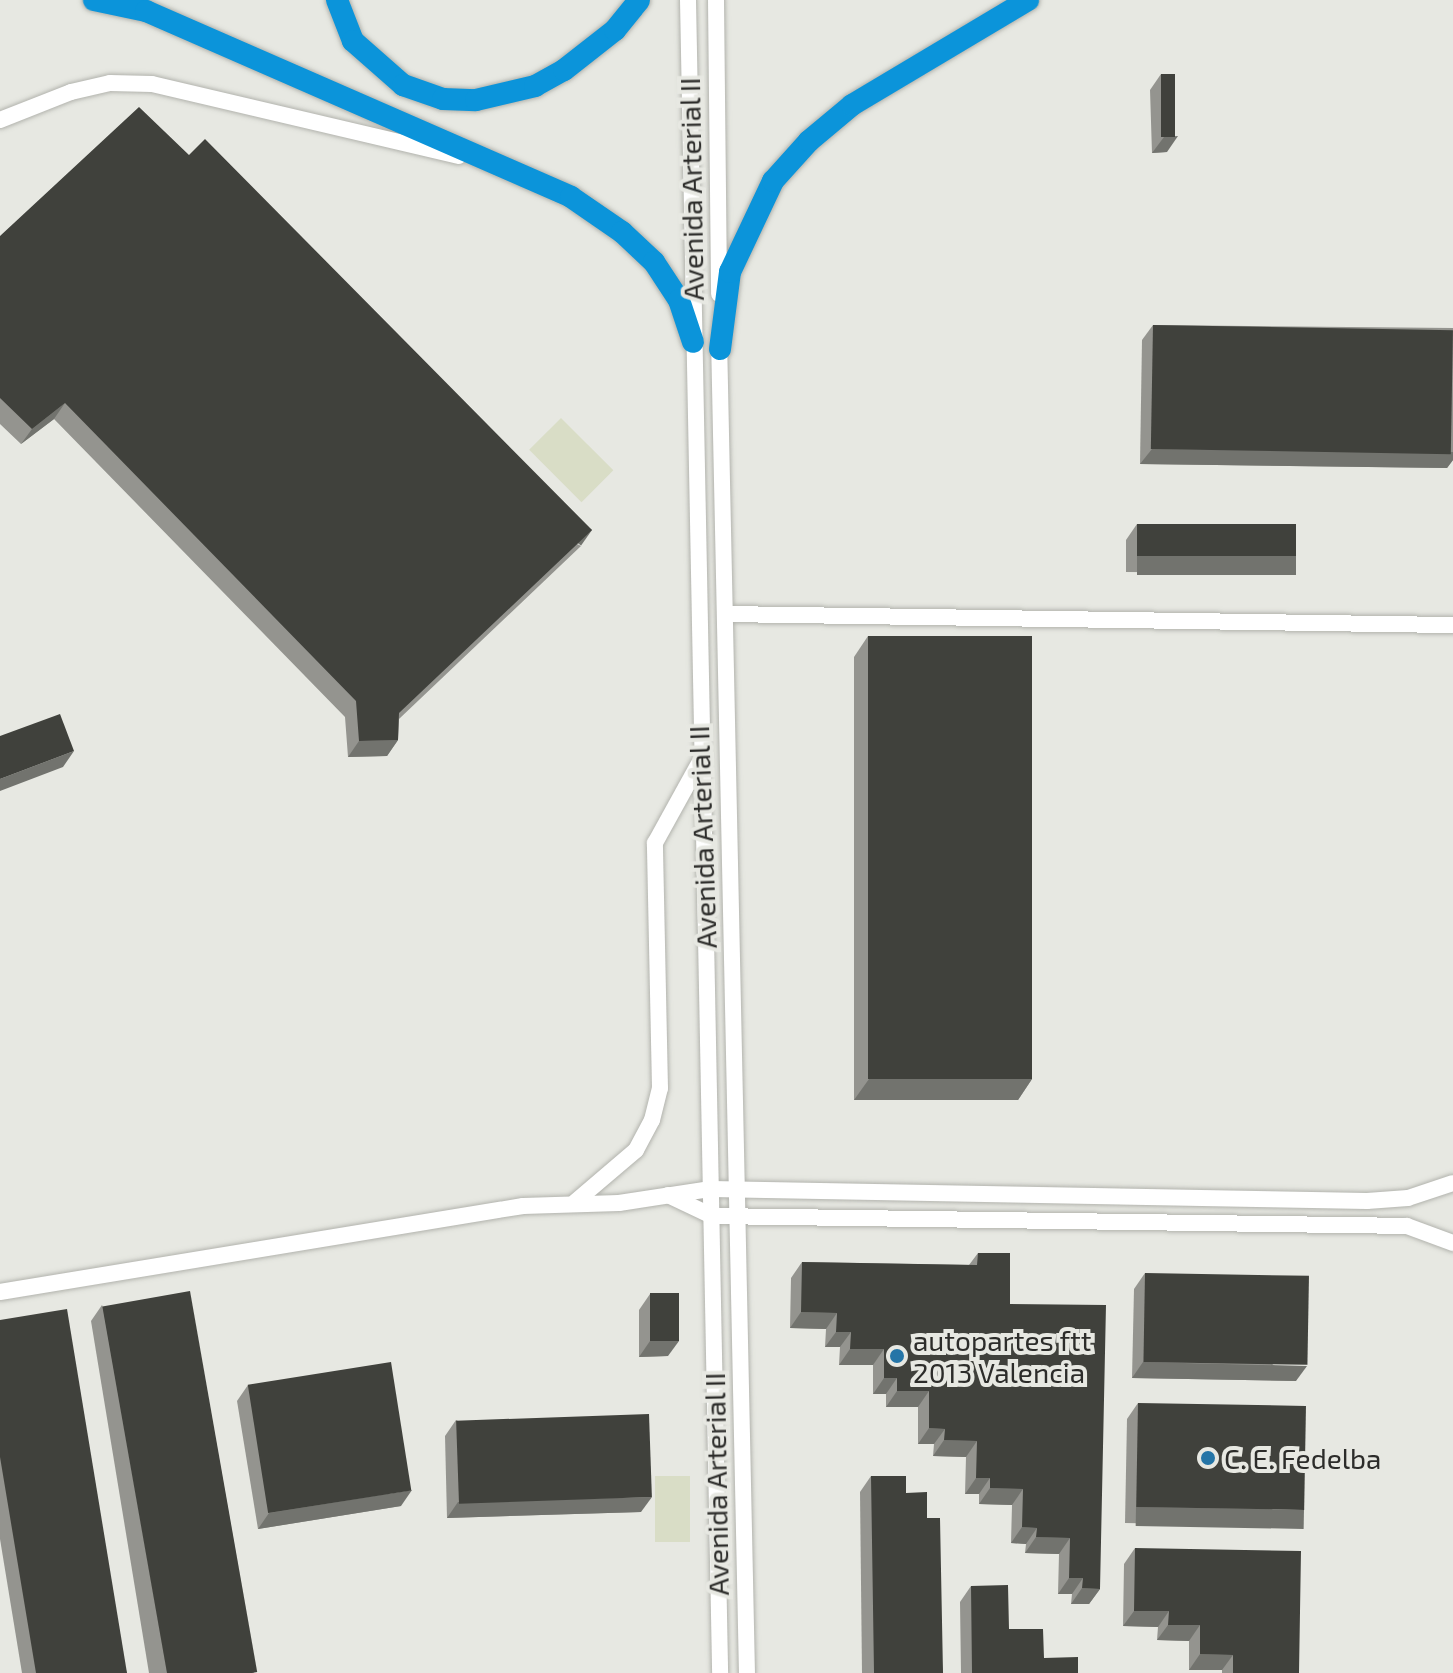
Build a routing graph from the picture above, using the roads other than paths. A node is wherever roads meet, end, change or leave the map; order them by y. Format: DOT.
graph roads {
  1 [pos="94,0"];
  2 [pos="337,0"];
  3 [pos="639,0"];
  4 [pos="688,0"];
  5 [pos="716,0"];
  6 [pos="1028,0"];
  7 [pos="0,120"];
  8 [pos="511,169"];
  9 [pos="693,342"];
  10 [pos="720,349"];
  11 [pos="725,614"];
  12 [pos="1453,625"];
  13 [pos="699,763"];
  14 [pos="1453,1183"];
  15 [pos="740,1188"];
  16 [pos="711,1189"];
  17 [pos="668,1195"];
  18 [pos="575,1202"];
  19 [pos="712,1216"];
  20 [pos="740,1216"];
  21 [pos="1453,1243"];
  22 [pos="0,1292"];
  23 [pos="720,1673"];
  24 [pos="747,1673"];
  1 -- 8 [label="highway"];
  2 -- 3 [label="highway"];
  4 -- 9 [label="street, Avenida Arterial II"];
  5 -- 10 [label="street, Avenida Arterial II"];
  6 -- 10 [label="highway"];
  7 -- 8 [label="street"];
  8 -- 9 [label="highway"];
  9 -- 13 [label="street, Avenida Arterial II"];
  10 -- 11 [label="street, Avenida Arterial II"];
  11 -- 12 [label="street"];
  11 -- 15 [label="street, Avenida Arterial II"];
  13 -- 16 [label="street, Avenida Arterial II"];
  13 -- 18 [label="street"];
  14 -- 15 [label="street"];
  15 -- 16 [label="street"];
  15 -- 20 [label="street, Avenida Arterial II"];
  16 -- 17 [label="street"];
  16 -- 19 [label="street, Avenida Arterial II"];
  17 -- 18 [label="street"];
  17 -- 19 [label="street"];
  18 -- 22 [label="street"];
  19 -- 20 [label="street"];
  19 -- 23 [label="street, Avenida Arterial II"];
  20 -- 21 [label="street"];
  20 -- 24 [label="street, Avenida Arterial II"];
}
